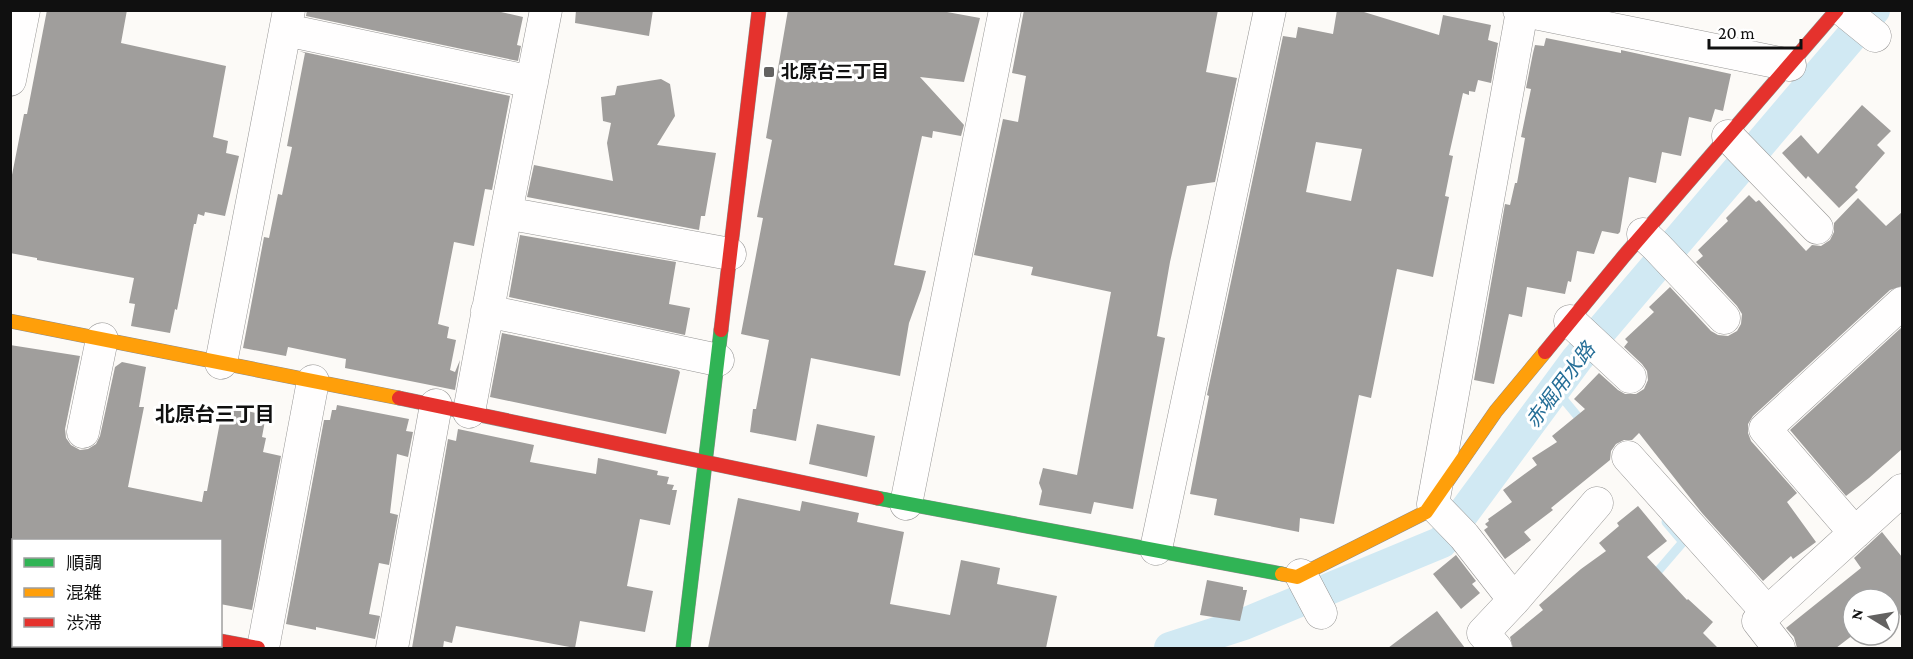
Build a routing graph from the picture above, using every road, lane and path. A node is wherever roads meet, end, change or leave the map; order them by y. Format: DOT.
graph roads {
  1 [pos="24,10"];
  2 [pos="546,10"];
  3 [pos="759,10"];
  4 [pos="1005,10"];
  5 [pos="1270,10"];
  6 [pos="1520,11"];
  7 [pos="1577,16"];
  8 [pos="1852,19"];
  9 [pos="287,20"];
  10 [pos="1790,65"];
  11 [pos="10,80"];
  12 [pos="532,82"];
  13 [pos="1741,149"];
  14 [pos="506,213"];
  15 [pos="1817,228"];
  16 [pos="1657,249"];
  17 [pos="730,254"];
  18 [pos="1902,303"];
  19 [pos="487,311"];
  20 [pos="1724,318"];
  21 [pos="10,321"];
  22 [pos="1585,335"];
  23 [pos="102,339"];
  24 [pos="718,360"];
  25 [pos="221,363"];
  26 [pos="1630,377"];
  27 [pos="313,381"];
  28 [pos="436,405"];
  29 [pos="469,412"];
  30 [pos="83,432"];
  31 [pos="1628,458"];
  32 [pos="706,463"];
  33 [pos="1902,490"];
  34 [pos="1597,503"];
  35 [pos="906,504"];
  36 [pos="1448,519"];
  37 [pos="1855,533"];
  38 [pos="1156,549"];
  39 [pos="1514,600"];
  40 [pos="1767,612"];
  41 [pos="222,641"];
  42 [pos="258,648"];
  43 [pos="263,648"];
  44 [pos="392,648"];
  45 [pos="683,648"];
  46 [pos="1496,648"];
  47 [pos="1779,648"];
  1 -- 11 [label="street"];
  2 -- 12 [label="street"];
  3 -- 17 [label="street"];
  4 -- 35 [label="street"];
  5 -- 38 [label="street"];
  6 -- 7 [label="street"];
  6 -- 36 [label="street"];
  7 -- 10 [label="street"];
  8 -- 10 [label="street"];
  9 -- 12 [label="street"];
  9 -- 25 [label="street"];
  10 -- 13 [label="street"];
  12 -- 14 [label="street"];
  13 -- 15 [label="street"];
  13 -- 16 [label="street"];
  14 -- 17 [label="street"];
  14 -- 19 [label="street"];
  16 -- 20 [label="street"];
  16 -- 22 [label="street"];
  17 -- 24 [label="street"];
  18 -- 37 [label="street"];
  19 -- 24 [label="street"];
  19 -- 29 [label="street"];
  21 -- 23 [label="street"];
  22 -- 26 [label="street"];
  22 -- 36 [label="street"];
  23 -- 25 [label="street"];
  23 -- 30 [label="street"];
  24 -- 32 [label="street"];
  25 -- 27 [label="street"];
  27 -- 28 [label="street"];
  27 -- 43 [label="street"];
  28 -- 29 [label="street"];
  28 -- 44 [label="street"];
  29 -- 32 [label="street"];
  31 -- 40 [label="street"];
  32 -- 35 [label="street"];
  32 -- 45 [label="street"];
  33 -- 37 [label="street"];
  34 -- 39 [label="street"];
  35 -- 38 [label="street"];
  36 -- 38 [label="street"];
  36 -- 39 [label="street"];
  37 -- 40 [label="street"];
  39 -- 46 [label="street"];
  40 -- 47 [label="street"];
  41 -- 42 [label="street"];
}
